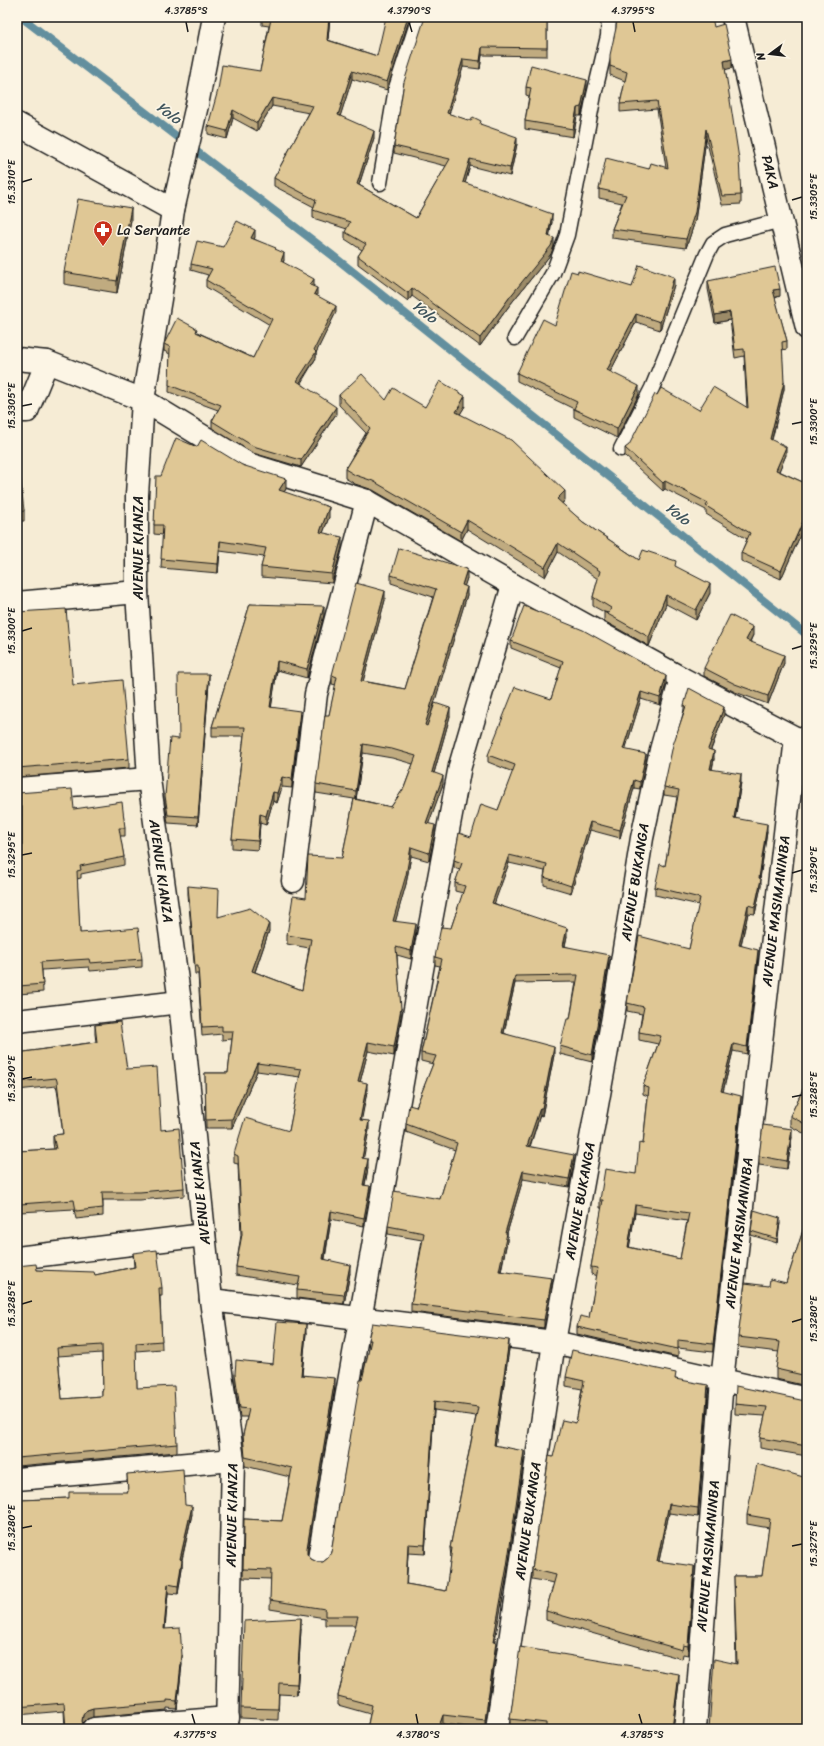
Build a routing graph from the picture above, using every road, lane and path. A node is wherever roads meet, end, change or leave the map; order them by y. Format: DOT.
graph roads {
  1 [pos="214,17"];
  2 [pos="419,17"];
  3 [pos="609,17"];
  4 [pos="733,17"];
  5 [pos="17,124"];
  6 [pos="380,183"];
  7 [pos="173,210"];
  8 [pos="781,220"];
  9 [pos="807,328"];
  10 [pos="515,338"];
  11 [pos="17,359"];
  12 [pos="47,362"];
  13 [pos="143,400"];
  14 [pos="17,411"];
  15 [pos="621,450"];
  16 [pos="367,501"];
  17 [pos="513,585"];
  18 [pos="137,592"];
  19 [pos="17,602"];
  20 [pos="681,678"];
  21 [pos="802,741"];
  22 [pos="148,779"];
  23 [pos="17,789"];
  24 [pos="293,881"];
  25 [pos="180,1002"];
  26 [pos="17,1021"];
  27 [pos="204,1234"];
  28 [pos="17,1258"];
  29 [pos="211,1300"];
  30 [pos="360,1319"];
  31 [pos="554,1342"];
  32 [pos="722,1380"];
  33 [pos="807,1399"];
  34 [pos="233,1460"];
  35 [pos="17,1479"];
  36 [pos="319,1559"];
  37 [pos="228,1724"];
  38 [pos="94,1729"];
  39 [pos="497,1729"];
  40 [pos="695,1729"];
  1 -- 7 [label="street, AVENUE KIANZA"];
  2 -- 6 [label="lane"];
  3 -- 10 [label="lane"];
  4 -- 8 [label="street, PAKA"];
  5 -- 7 [label="street"];
  7 -- 13 [label="street, AVENUE KIANZA"];
  8 -- 9 [label="street, PAKA"];
  8 -- 15 [label="lane"];
  11 -- 12 [label="street"];
  12 -- 13 [label="street"];
  12 -- 14 [label="street"];
  13 -- 16 [label="street"];
  13 -- 18 [label="street, AVENUE KIANZA"];
  16 -- 17 [label="street"];
  16 -- 24 [label="street"];
  17 -- 20 [label="street"];
  17 -- 30 [label="street"];
  18 -- 19 [label="street"];
  18 -- 22 [label="street, AVENUE KIANZA"];
  20 -- 21 [label="street"];
  20 -- 31 [label="street, AVENUE BUKANGA"];
  21 -- 32 [label="street, AVENUE MASIMANINBA"];
  22 -- 23 [label="street"];
  22 -- 25 [label="street, AVENUE KIANZA"];
  25 -- 26 [label="street"];
  25 -- 27 [label="street, AVENUE KIANZA"];
  27 -- 28 [label="street"];
  27 -- 29 [label="street, AVENUE KIANZA"];
  29 -- 30 [label="street"];
  29 -- 34 [label="street, AVENUE KIANZA"];
  30 -- 31 [label="street"];
  30 -- 36 [label="street"];
  31 -- 32 [label="street"];
  31 -- 39 [label="street, AVENUE BUKANGA"];
  32 -- 33 [label="street"];
  32 -- 40 [label="street, AVENUE MASIMANINBA"];
  34 -- 35 [label="street"];
  34 -- 37 [label="street, AVENUE KIANZA"];
  37 -- 38 [label="street"];
}
